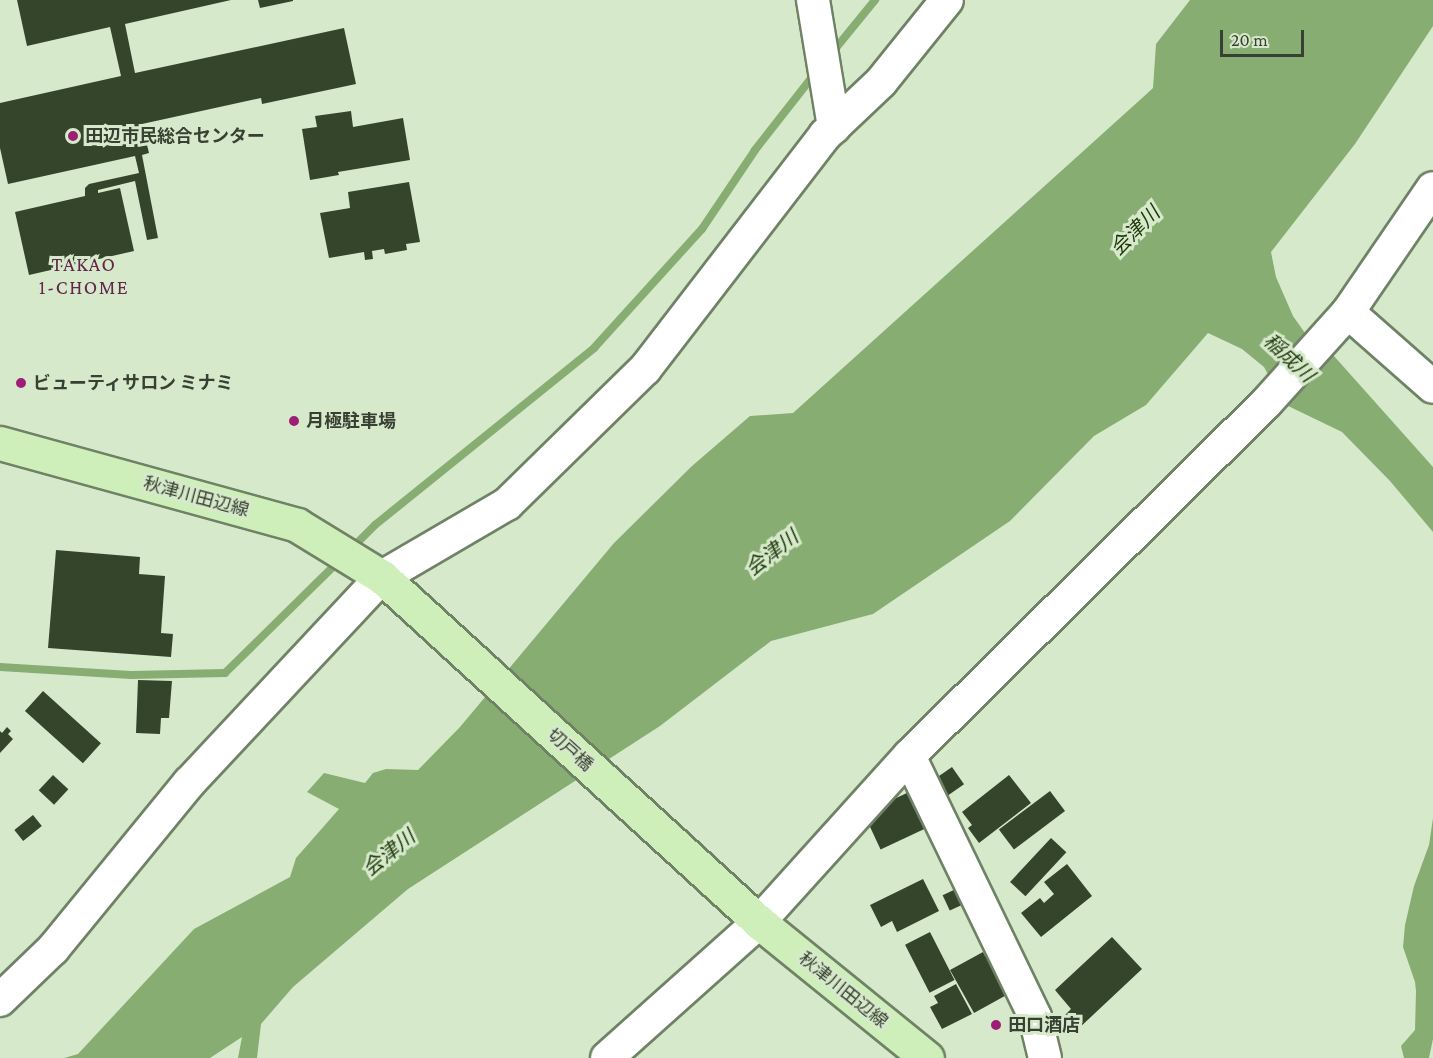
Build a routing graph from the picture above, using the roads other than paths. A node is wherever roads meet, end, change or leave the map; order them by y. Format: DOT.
graph roads {
  1 [pos="813,0"];
  2 [pos="947,0"];
  3 [pos="834,127"];
  4 [pos="1433,188"];
  5 [pos="1348,312"];
  6 [pos="1433,387"];
  7 [pos="0,443"];
  8 [pos="382,577"];
  9 [pos="909,756"];
  10 [pos="759,922"];
  11 [pos="0,1000"];
  12 [pos="607,1058"];
  13 [pos="927,1058"];
  14 [pos="1045,1058"];
  1 -- 3 [label="street"];
  2 -- 3 [label="street"];
  3 -- 8 [label="street"];
  4 -- 5 [label="street"];
  5 -- 6 [label="street"];
  5 -- 9 [label="street"];
  7 -- 8 [label="main road, 秋津川田辺線"];
  8 -- 10 [label="main road, 切戸橋"];
  8 -- 11 [label="street"];
  9 -- 10 [label="street"];
  9 -- 14 [label="street"];
  10 -- 12 [label="street"];
  10 -- 13 [label="main road, 秋津川田辺線"];
}
